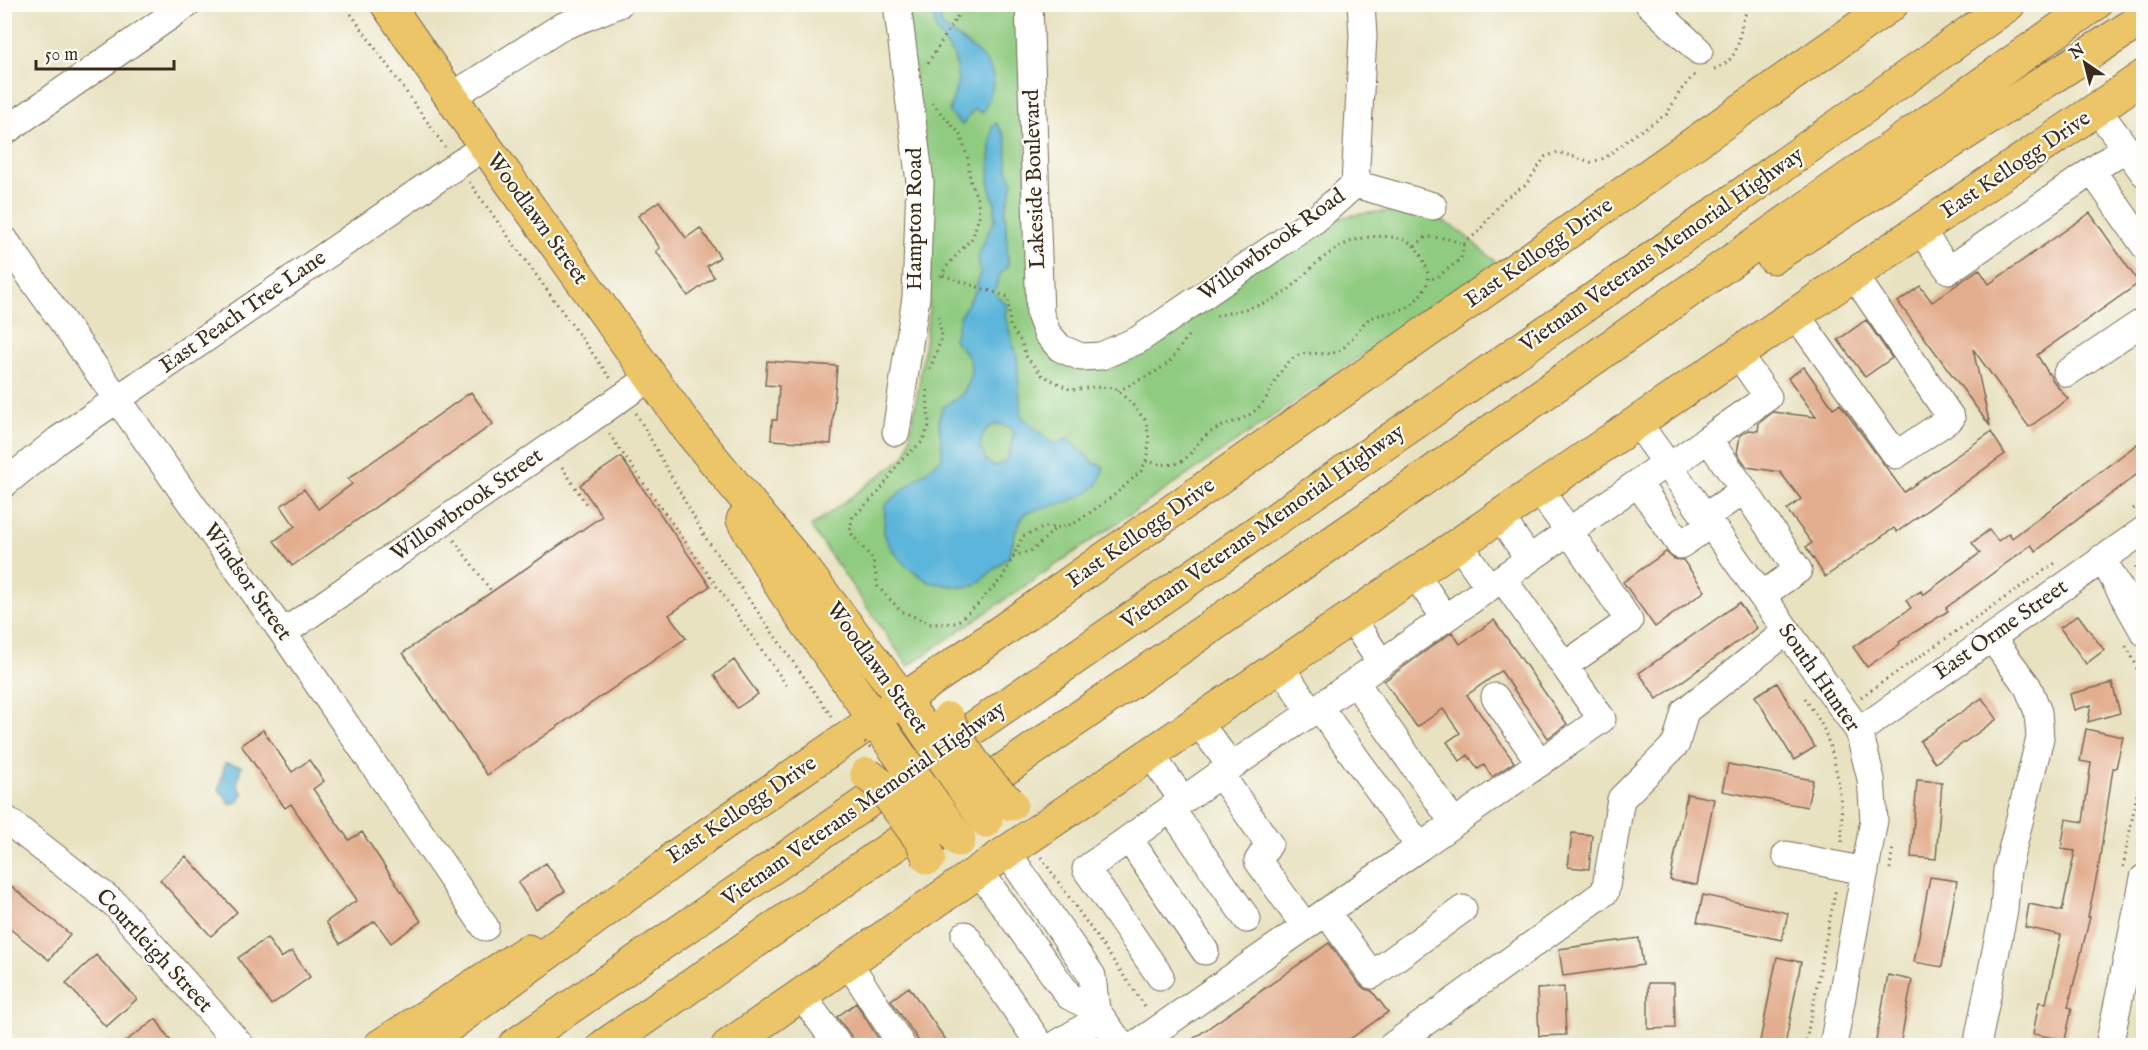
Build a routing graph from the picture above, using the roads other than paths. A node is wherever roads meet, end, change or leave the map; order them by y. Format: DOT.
graph roads {
  1 [pos="187,4"];
  2 [pos="387,4"];
  3 [pos="619,4"];
  4 [pos="897,4"];
  5 [pos="1029,4"];
  6 [pos="1361,4"];
  7 [pos="1649,4"];
  8 [pos="1892,4"];
  9 [pos="1979,4"];
  10 [pos="2009,4"];
  11 [pos="2095,4"];
  12 [pos="2144,18"];
  13 [pos="1704,64"];
  14 [pos="2144,76"];
  15 [pos="451,97"];
  16 [pos="2097,109"];
  17 [pos="4,132"];
  18 [pos="485,146"];
  19 [pos="2137,158"];
  20 [pos="2092,171"];
  21 [pos="1355,184"];
  22 [pos="1433,206"];
  23 [pos="1920,230"];
  24 [pos="4,239"];
  25 [pos="2144,245"];
  26 [pos="1640,267"];
  27 [pos="1854,275"];
  28 [pos="1796,315"];
  29 [pos="2144,321"];
  30 [pos="1060,348"];
  31 [pos="1738,354"];
  32 [pos="2067,373"];
  33 [pos="651,377"];
  34 [pos="118,398"];
  35 [pos="1637,422"];
  36 [pos="690,431"];
  37 [pos="896,432"];
  38 [pos="1708,440"];
  39 [pos="1668,465"];
  40 [pos="1638,483"];
  41 [pos="4,484"];
  42 [pos="1539,490"];
  43 [pos="1744,490"];
  44 [pos="1500,516"];
  45 [pos="1368,518"];
  46 [pos="1708,521"];
  47 [pos="2134,522"];
  48 [pos="1569,531"];
  49 [pos="1459,544"];
  50 [pos="2102,558"];
  51 [pos="1529,559"];
  52 [pos="1414,574"];
  53 [pos="1496,583"];
  54 [pos="1762,595"];
  55 [pos="1351,617"];
  56 [pos="1445,618"];
  57 [pos="1787,631"];
  58 [pos="2144,632"];
  59 [pos="283,633"];
  60 [pos="1991,637"];
  61 [pos="965,657"];
  62 [pos="1381,663"];
  63 [pos="1280,666"];
  64 [pos="1564,666"];
  65 [pos="1355,682"];
  66 [pos="1495,697"];
  67 [pos="903,699"];
  68 [pos="1315,710"];
  69 [pos="874,718"];
  70 [pos="1198,722"];
  71 [pos="937,727"];
  72 [pos="1859,731"];
  73 [pos="1150,754"];
  74 [pos="1540,763"];
  75 [pos="1225,770"];
  76 [pos="797,774"];
  77 [pos="1076,805"];
  78 [pos="1177,805"];
  79 [pos="998,812"];
  80 [pos="4,818"];
  81 [pos="1454,823"];
  82 [pos="1129,839"];
  83 [pos="700,841"];
  84 [pos="1420,847"];
  85 [pos="1022,853"];
  86 [pos="1786,855"];
  87 [pos="1853,868"];
  88 [pos="979,871"];
  89 [pos="2144,878"];
  90 [pos="1463,909"];
  91 [pos="909,919"];
  92 [pos="1247,919"];
  93 [pos="1316,919"];
  94 [pos="485,927"];
  95 [pos="965,935"];
  96 [pos="1205,951"];
  97 [pos="848,962"];
  98 [pos="1160,976"];
  99 [pos="801,995"];
  100 [pos="1098,1014"];
  101 [pos="241,1046"];
  102 [pos="380,1046"];
  103 [pos="421,1046"];
  104 [pos="514,1046"];
  105 [pos="604,1046"];
  106 [pos="728,1046"];
  107 [pos="839,1046"];
  108 [pos="902,1046"];
  109 [pos="1041,1046"];
  110 [pos="1054,1046"];
  111 [pos="1122,1046"];
  112 [pos="1134,1046"];
  113 [pos="1392,1046"];
  114 [pos="1833,1046"];
  115 [pos="1977,1046"];
  116 [pos="2109,1046"];
  1 -- 17 [label="street"];
  2 -- 15 [label="main road, Woodlawn Street"];
  3 -- 15 [label="street"];
  4 -- 37 [label="street, Hampton Road"];
  5 -- 30 [label="street, Lakeside Boulevard"];
  6 -- 21 [label="street, Willowbrook Road"];
  7 -- 13 [label="street"];
  8 -- 61 [label="main road, East Kellogg Drive"];
  9 -- 26 [label="main road"];
  10 -- 26 [label="main road, Vietnam Veterans Memorial Highway"];
  11 -- 45 [label="main road"];
  12 -- 45 [label="main road"];
  14 -- 16 [label="main road, East Kellogg Drive"];
  15 -- 18 [label="main road, Woodlawn Street"];
  16 -- 19 [label="street"];
  16 -- 23 [label="main road, East Kellogg Drive"];
  18 -- 33 [label="main road, Woodlawn Street"];
  18 -- 34 [label="street, East Peach Tree Lane"];
  19 -- 20 [label="street"];
  20 -- 23 [label="street"];
  20 -- 25 [label="street"];
  21 -- 22 [label="street"];
  21 -- 30 [label="street, Willowbrook Road"];
  23 -- 27 [label="main road, East Kellogg Drive"];
  24 -- 34 [label="street, Windsor Street"];
  26 -- 104 [label="main road, Vietnam Veterans Memorial Highway"];
  27 -- 28 [label="main road, East Kellogg Drive"];
  27 -- 28 [label="street"];
  28 -- 31 [label="main road, East Kellogg Drive"];
  29 -- 32 [label="street"];
  31 -- 35 [label="main road, East Kellogg Drive"];
  31 -- 38 [label="street"];
  33 -- 36 [label="main road, Woodlawn Street"];
  33 -- 59 [label="street, Willowbrook Street"];
  34 -- 41 [label="street, East Peach Tree Lane"];
  34 -- 59 [label="street, Windsor Street"];
  35 -- 39 [label="street, South Hunter"];
  35 -- 42 [label="main road, East Kellogg Drive"];
  36 -- 67 [label="main road, Woodlawn Street"];
  36 -- 69 [label="main road, Woodlawn Street"];
  38 -- 39 [label="street"];
  38 -- 43 [label="street"];
  39 -- 40 [label="street"];
  39 -- 46 [label="street, South Hunter"];
  40 -- 46 [label="street"];
  40 -- 48 [label="street"];
  42 -- 44 [label="main road, East Kellogg Drive"];
  42 -- 48 [label="street"];
  43 -- 46 [label="street"];
  43 -- 54 [label="street"];
  44 -- 49 [label="main road, East Kellogg Drive"];
  44 -- 51 [label="street"];
  45 -- 105 [label="main road"];
  46 -- 54 [label="street, South Hunter"];
  47 -- 50 [label="street, East Orme Street"];
  48 -- 51 [label="street"];
  48 -- 64 [label="street"];
  49 -- 52 [label="main road, East Kellogg Drive"];
  49 -- 53 [label="street"];
  50 -- 58 [label="street"];
  50 -- 60 [label="street, East Orme Street"];
  51 -- 53 [label="street"];
  52 -- 55 [label="main road, East Kellogg Drive"];
  52 -- 56 [label="street"];
  53 -- 56 [label="street"];
  53 -- 64 [label="street"];
  54 -- 57 [label="street, South Hunter"];
  55 -- 62 [label="street"];
  55 -- 63 [label="main road, East Kellogg Drive"];
  56 -- 62 [label="street"];
  57 -- 72 [label="street, South Hunter"];
  57 -- 113 [label="street"];
  59 -- 94 [label="street, Windsor Street"];
  60 -- 72 [label="street, East Orme Street"];
  60 -- 115 [label="street"];
  61 -- 67 [label="main road, East Kellogg Drive"];
  61 -- 71 [label="main road"];
  62 -- 65 [label="street"];
  63 -- 68 [label="street"];
  63 -- 70 [label="main road, East Kellogg Drive"];
  64 -- 74 [label="street"];
  65 -- 68 [label="street"];
  65 -- 81 [label="street"];
  66 -- 74 [label="street"];
  67 -- 69 [label="main road, East Kellogg Drive"];
  67 -- 71 [label="main road, Woodlawn Street"];
  68 -- 75 [label="street"];
  68 -- 84 [label="street"];
  69 -- 76 [label="main road, East Kellogg Drive"];
  69 -- 88 [label="main road, Woodlawn Street, bridge"];
  70 -- 73 [label="main road, East Kellogg Drive"];
  70 -- 75 [label="street"];
  71 -- 79 [label="main road, Woodlawn Street, bridge"];
  72 -- 87 [label="street, South Hunter"];
  73 -- 77 [label="main road, East Kellogg Drive"];
  73 -- 78 [label="street"];
  74 -- 81 [label="street"];
  75 -- 78 [label="street"];
  75 -- 93 [label="street"];
  76 -- 83 [label="main road, East Kellogg Drive"];
  76 -- 91 [label="main road, bridge"];
  77 -- 79 [label="main road"];
  77 -- 85 [label="main road, East Kellogg Drive"];
  78 -- 82 [label="street"];
  78 -- 92 [label="street"];
  79 -- 85 [label="main road, Woodlawn Street"];
  80 -- 101 [label="street, Courtleigh Street"];
  81 -- 84 [label="street"];
  82 -- 96 [label="street"];
  82 -- 98 [label="street"];
  83 -- 102 [label="main road, East Kellogg Drive"];
  83 -- 103 [label="main road"];
  84 -- 93 [label="street"];
  85 -- 88 [label="main road, East Kellogg Drive"];
  85 -- 100 [label="street, Woodlawn Street"];
  86 -- 87 [label="street"];
  87 -- 114 [label="street, South Hunter"];
  88 -- 91 [label="main road, East Kellogg Drive"];
  88 -- 100 [label="street, Woodlawn Street"];
  89 -- 116 [label="street"];
  90 -- 93 [label="street"];
  91 -- 97 [label="main road, East Kellogg Drive"];
  93 -- 112 [label="street"];
  95 -- 109 [label="street"];
  97 -- 99 [label="main road, East Kellogg Drive"];
  97 -- 108 [label="street"];
  99 -- 106 [label="main road, East Kellogg Drive"];
  99 -- 107 [label="street"];
  100 -- 110 [label="street"];
  100 -- 111 [label="street, Woodlawn Street"];
}
